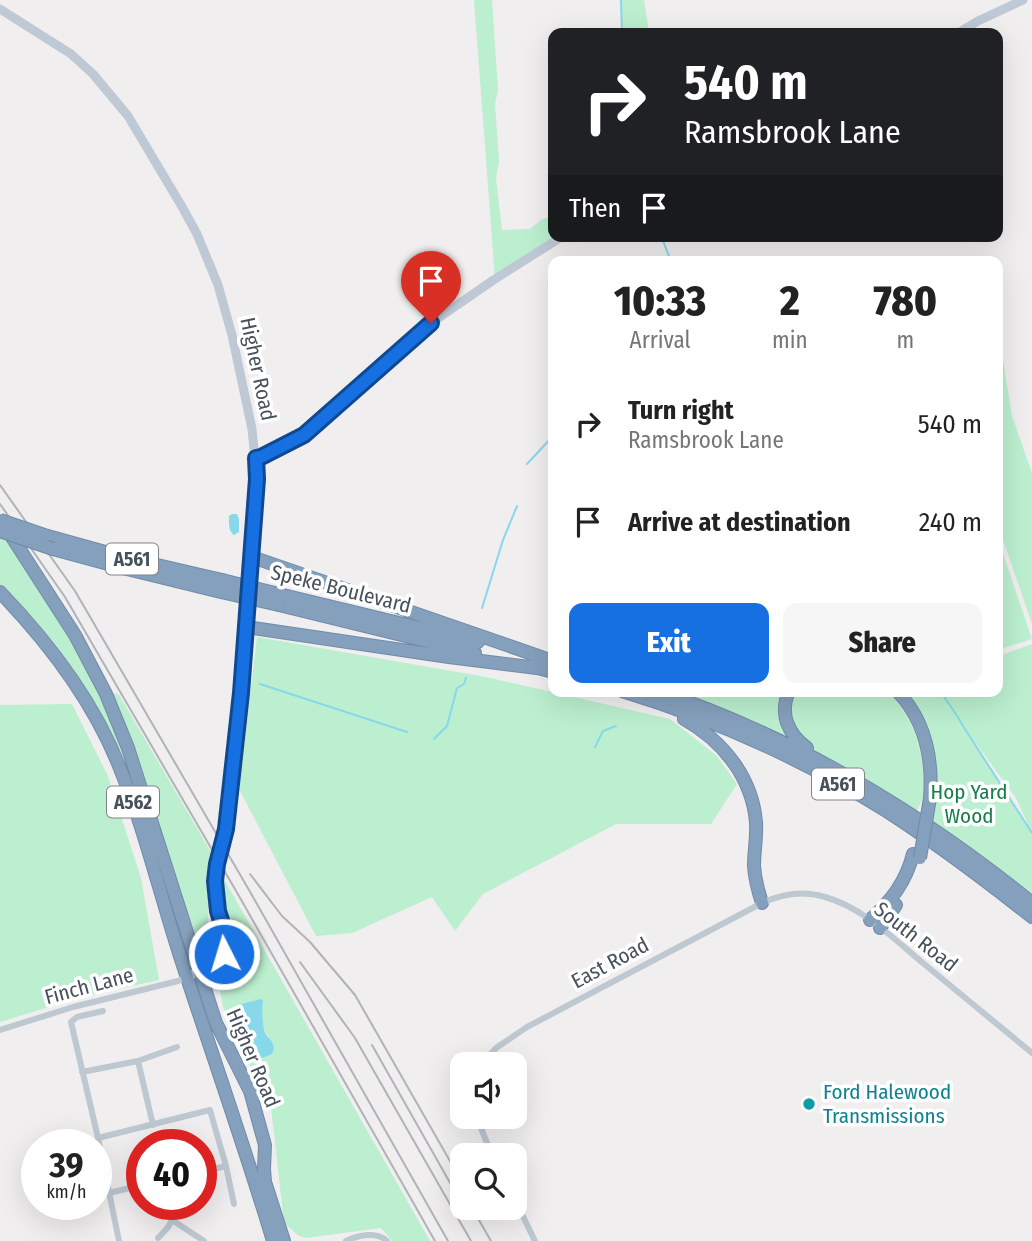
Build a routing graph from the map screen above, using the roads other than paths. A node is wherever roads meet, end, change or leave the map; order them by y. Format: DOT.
graph roads {
  1 [pos="1023,0"];
  2 [pos="0,9"];
  3 [pos="966,28"];
  4 [pos="554,242"];
  5 [pos="256,458"];
  6 [pos="0,519"];
  7 [pos="0,531"];
  8 [pos="252,557"];
  9 [pos="221,586"];
  10 [pos="0,592"];
  11 [pos="283,600"];
  12 [pos="246,627"];
  13 [pos="548,663"];
  14 [pos="548,663"];
  15 [pos="548,665"];
  16 [pos="537,668"];
  17 [pos="628,697"];
  18 [pos="640,697"];
  19 [pos="673,697"];
  20 [pos="787,697"];
  21 [pos="892,697"];
  22 [pos="901,697"];
  23 [pos="926,797"];
  24 [pos="915,816"];
  25 [pos="762,903"];
  26 [pos="1032,903"];
  27 [pos="1032,917"];
  28 [pos="875,924"];
  29 [pos="199,971"];
  30 [pos="187,977"];
  31 [pos="103,1011"];
  32 [pos="0,1030"];
  33 [pos="177,1047"];
  34 [pos="492,1052"];
  35 [pos="1032,1053"];
  36 [pos="138,1061"];
  37 [pos="82,1072"];
  38 [pos="153,1125"];
  39 [pos="96,1129"];
  40 [pos="112,1135"];
  41 [pos="226,1166"];
  42 [pos="217,1168"];
  43 [pos="234,1204"];
  44 [pos="112,1210"];
  45 [pos="172,1220"];
  46 [pos="525,1220"];
  47 [pos="158,1238"];
  48 [pos="119,1241"];
  49 [pos="204,1241"];
  50 [pos="273,1241"];
  51 [pos="284,1241"];
  52 [pos="346,1241"];
  53 [pos="387,1241"];
  54 [pos="535,1241"];
  1 -- 3 [label="street"];
  2 -- 5 [label="street, Higher Road"];
  4 -- 5 [label="street"];
  5 -- 8 [label="street, Higher Road"];
  6 -- 9 [label="highway, Speke Boulevard / A561, bridge"];
  6 -- 29 [label="highway, Higher Road / A562"];
  7 -- 9 [label="highway, Speke Boulevard / A561, bridge"];
  8 -- 12 [label="street, Higher Road"];
  8 -- 13 [label="highway"];
  9 -- 11 [label="highway, Speke Boulevard / A561, bridge"];
  10 -- 30 [label="highway, Higher Road / A562"];
  11 -- 14 [label="highway, Speke Boulevard / A561"];
  11 -- 16 [label="highway, Speke Boulevard / A561"];
  12 -- 16 [label="highway"];
  12 -- 29 [label="street, Higher Road, bridge"];
  15 -- 16 [label="highway, Speke Boulevard / A561"];
  17 -- 25 [label="highway"];
  18 -- 27 [label="highway, A561"];
  19 -- 24 [label="highway, A561"];
  20 -- 24 [label="highway"];
  21 -- 23 [label="highway"];
  22 -- 23 [label="highway"];
  23 -- 28 [label="highway"];
  24 -- 26 [label="highway, A561"];
  25 -- 28 [label="street, South Road"];
  25 -- 34 [label="street, East Road"];
  28 -- 35 [label="street, South Road"];
  29 -- 30 [label="street, Higher Road"];
  29 -- 51 [label="highway, Higher Road / A562"];
  30 -- 32 [label="street, Finch Lane"];
  30 -- 50 [label="highway, Higher Road / A562"];
  31 -- 37 [label="street"];
  33 -- 36 [label="street"];
  36 -- 37 [label="street"];
  36 -- 38 [label="street"];
  37 -- 39 [label="street"];
  38 -- 40 [label="street"];
  38 -- 41 [label="street"];
  41 -- 42 [label="street"];
  41 -- 43 [label="street"];
  44 -- 48 [label="street"];
  45 -- 47 [label="street"];
  45 -- 49 [label="street"];
  46 -- 54 [label="street"];
  52 -- 53 [label="street"];
}
